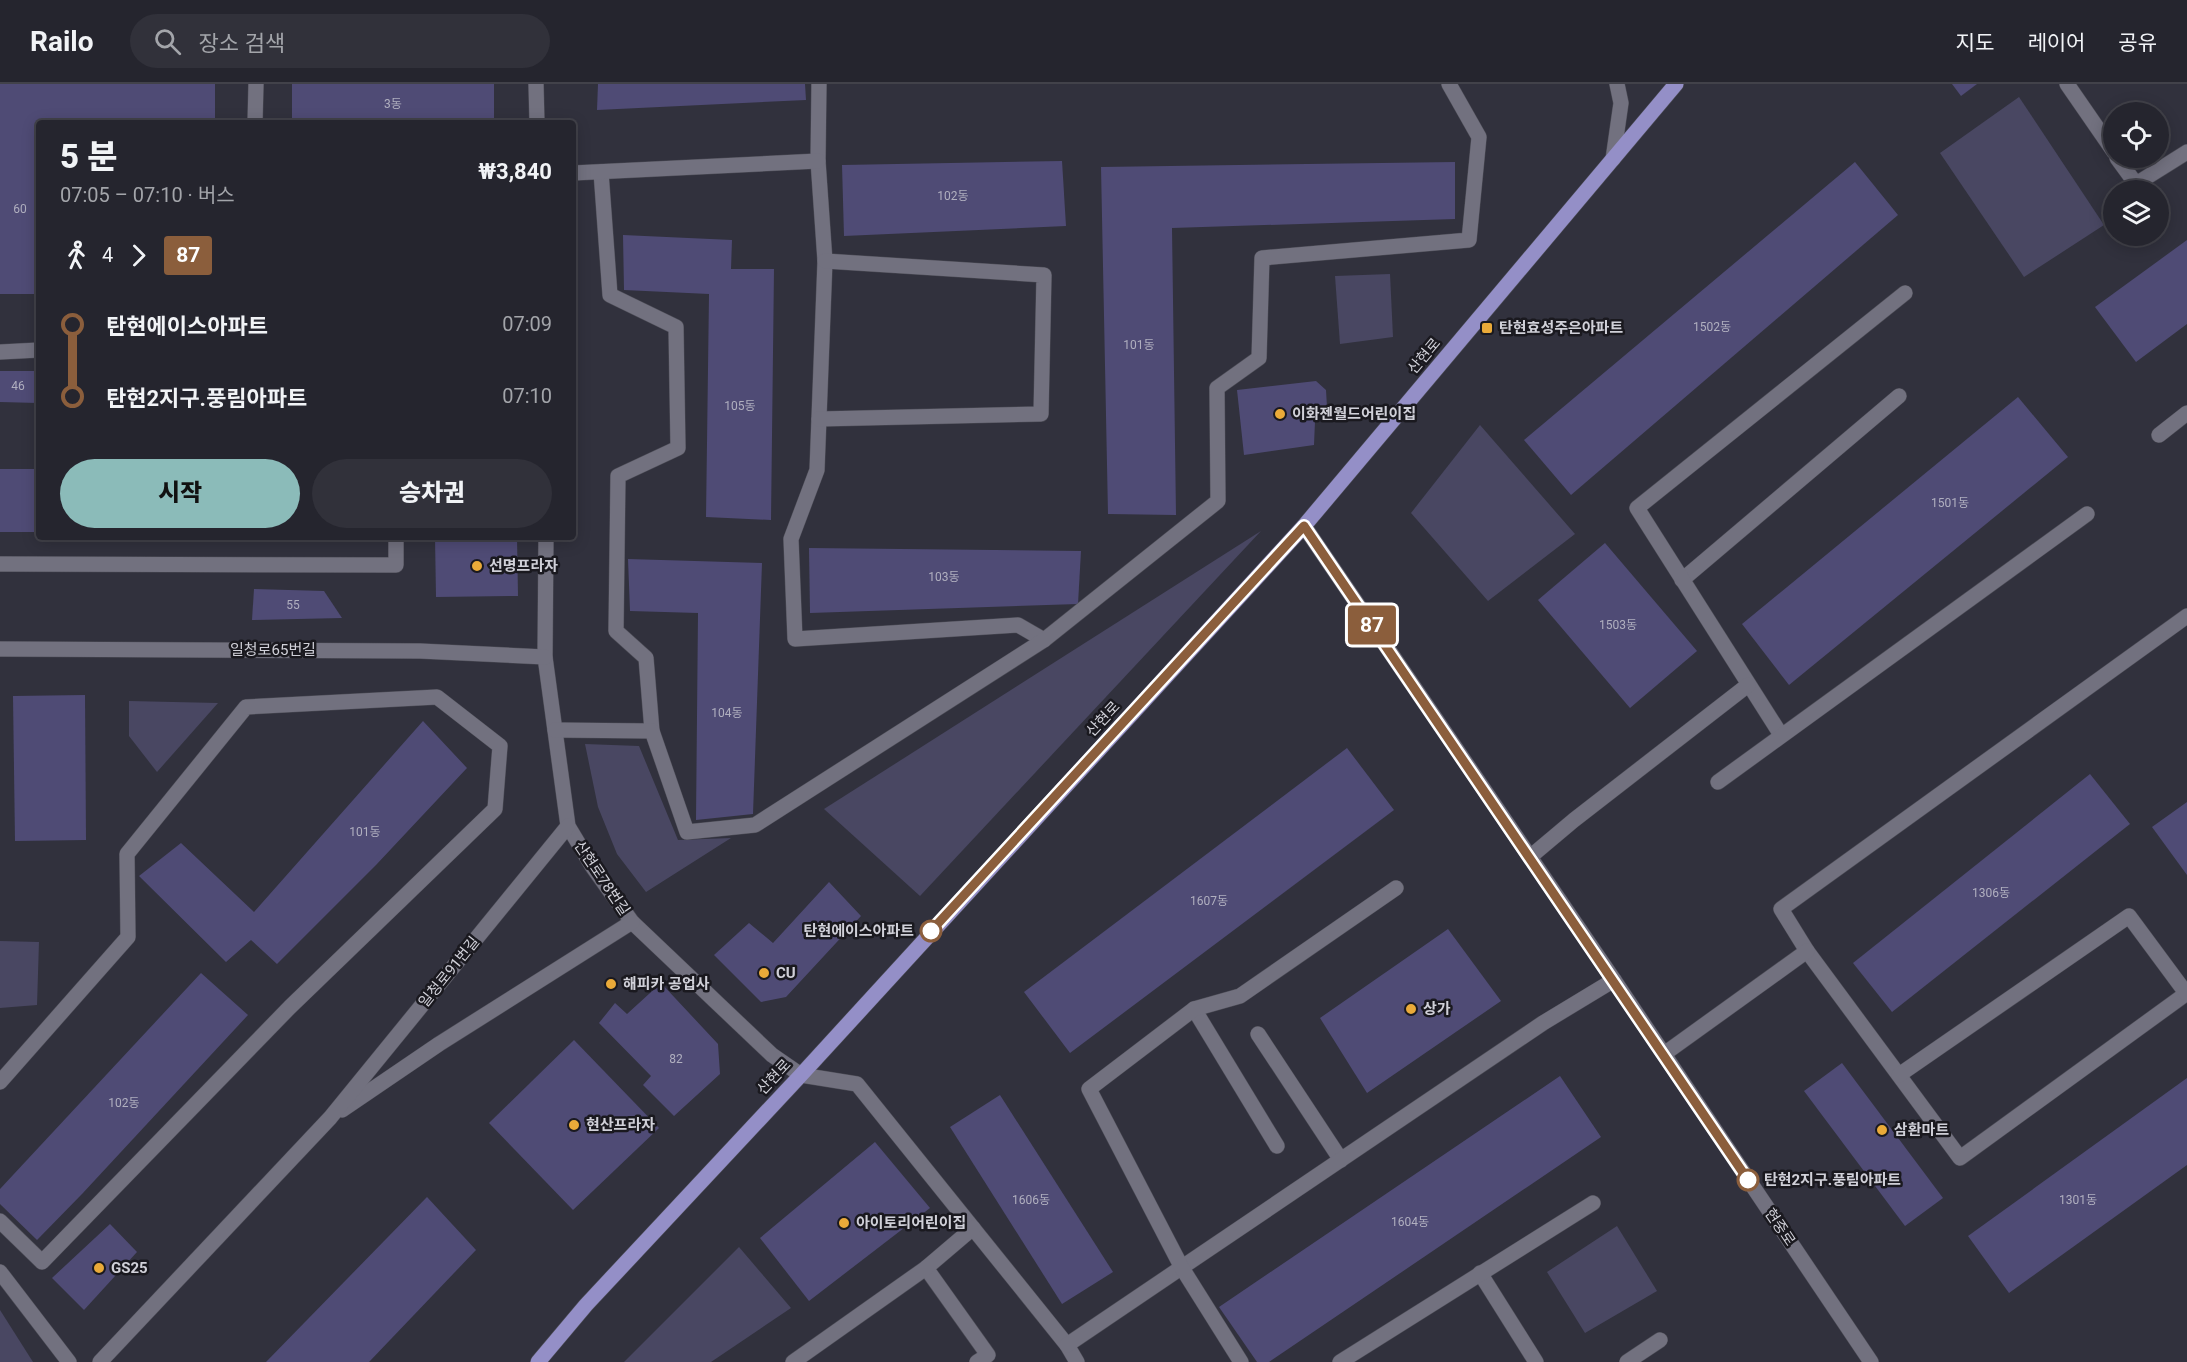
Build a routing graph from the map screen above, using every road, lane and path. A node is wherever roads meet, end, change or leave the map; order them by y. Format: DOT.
graph roads {
  1 [pos="256,84"];
  2 [pos="536,84"];
  3 [pos="819,84"];
  4 [pos="1449,84"];
  5 [pos="1617,84"];
  6 [pos="1676,84"];
  7 [pos="2067,84"];
  8 [pos="255,120"];
  9 [pos="537,120"];
  10 [pos="2103,136"];
  11 [pos="2187,152"];
  12 [pos="1613,159"];
  13 [pos="818,161"];
  14 [pos="2169,163"];
  15 [pos="2125,168"];
  16 [pos="2162,168"];
  17 [pos="601,172"];
  18 [pos="576,173"];
  19 [pos="825,261"];
  20 [pos="1905,293"];
  21 [pos="36,350"];
  22 [pos="0,352"];
  23 [pos="1899,396"];
  24 [pos="2187,413"];
  25 [pos="819,419"];
  26 [pos="2159,435"];
  27 [pos="2087,514"];
  28 [pos="1304,526"];
  29 [pos="396,540"];
  30 [pos="546,540"];
  31 [pos="0,564"];
  32 [pos="1682,580"];
  33 [pos="2187,616"];
  34 [pos="1044,640"];
  35 [pos="0,649"];
  36 [pos="545,657"];
  37 [pos="1748,685"];
  38 [pos="555,730"];
  39 [pos="652,731"];
  40 [pos="1781,735"];
  41 [pos="1718,782"];
  42 [pos="568,826"];
  43 [pos="1530,857"];
  44 [pos="1396,888"];
  45 [pos="632,922"];
  46 [pos="1807,951"];
  47 [pos="1614,980"];
  48 [pos="2186,993"];
  49 [pos="1194,1009"];
  50 [pos="1258,1034"];
  51 [pos="1664,1054"];
  52 [pos="801,1075"];
  53 [pos="1899,1075"];
  54 [pos="0,1082"];
  55 [pos="330,1118"];
  56 [pos="1277,1146"];
  57 [pos="1341,1160"];
  58 [pos="1593,1203"];
  59 [pos="0,1221"];
  60 [pos="973,1228"];
  61 [pos="926,1268"];
  62 [pos="1182,1268"];
  63 [pos="0,1272"];
  64 [pos="1480,1273"];
  65 [pos="1660,1340"];
  66 [pos="1067,1345"];
  67 [pos="800,1360"];
  68 [pos="69,1362"];
  69 [pos="100,1362"];
  70 [pos="538,1362"];
  71 [pos="977,1362"];
  72 [pos="1077,1362"];
  73 [pos="1241,1362"];
  74 [pos="1340,1362"];
  75 [pos="1536,1362"];
  76 [pos="1627,1362"];
  77 [pos="1871,1362"];
  1 -- 8 [label="street"];
  2 -- 9 [label="street"];
  3 -- 13 [label="street"];
  4 -- 34 [label="street"];
  5 -- 12 [label="street"];
  6 -- 12 [label="main road, 산현로"];
  7 -- 10 [label="street"];
  11 -- 14 [label="street"];
  12 -- 28 [label="main road, 산현로"];
  13 -- 17 [label="street"];
  13 -- 19 [label="street"];
  15 -- 16 [label="street"];
  17 -- 18 [label="street"];
  17 -- 39 [label="street"];
  19 -- 25 [label="street"];
  19 -- 25 [label="street"];
  20 -- 32 [label="street"];
  21 -- 22 [label="street"];
  23 -- 32 [label="street"];
  24 -- 26 [label="street"];
  25 -- 34 [label="street"];
  27 -- 40 [label="street"];
  28 -- 43 [label="street, 현중로"];
  28 -- 52 [label="main road, 산현로"];
  29 -- 31 [label="street"];
  30 -- 36 [label="street, 산현로78번길"];
  32 -- 37 [label="street"];
  33 -- 46 [label="street"];
  34 -- 39 [label="street"];
  35 -- 36 [label="street, 일청로65번길"];
  36 -- 38 [label="street, 산현로78번길"];
  37 -- 40 [label="street"];
  37 -- 43 [label="street"];
  38 -- 39 [label="street"];
  38 -- 42 [label="street, 산현로78번길"];
  40 -- 41 [label="street"];
  42 -- 45 [label="street, 산현로78번길"];
  42 -- 55 [label="street, 일청로91번길"];
  43 -- 47 [label="street, 현중로"];
  44 -- 49 [label="street"];
  45 -- 52 [label="street, 산현로78번길"];
  45 -- 55 [label="street, 일청로91번길"];
  46 -- 51 [label="street"];
  46 -- 53 [label="street"];
  47 -- 51 [label="street, 현중로"];
  47 -- 57 [label="street"];
  48 -- 53 [label="street"];
  48 -- 53 [label="street"];
  49 -- 56 [label="street"];
  49 -- 62 [label="street"];
  50 -- 57 [label="street"];
  51 -- 77 [label="street, 현중로"];
  52 -- 60 [label="street"];
  52 -- 70 [label="main road, 산현로"];
  54 -- 59 [label="street"];
  55 -- 69 [label="street, 일청로91번길"];
  57 -- 62 [label="street"];
  58 -- 64 [label="street"];
  60 -- 61 [label="street"];
  60 -- 66 [label="street"];
  61 -- 67 [label="street"];
  61 -- 71 [label="street"];
  62 -- 66 [label="street"];
  62 -- 73 [label="street"];
  63 -- 68 [label="street"];
  64 -- 74 [label="street"];
  64 -- 75 [label="street"];
  65 -- 76 [label="street"];
  66 -- 72 [label="street"];
}
